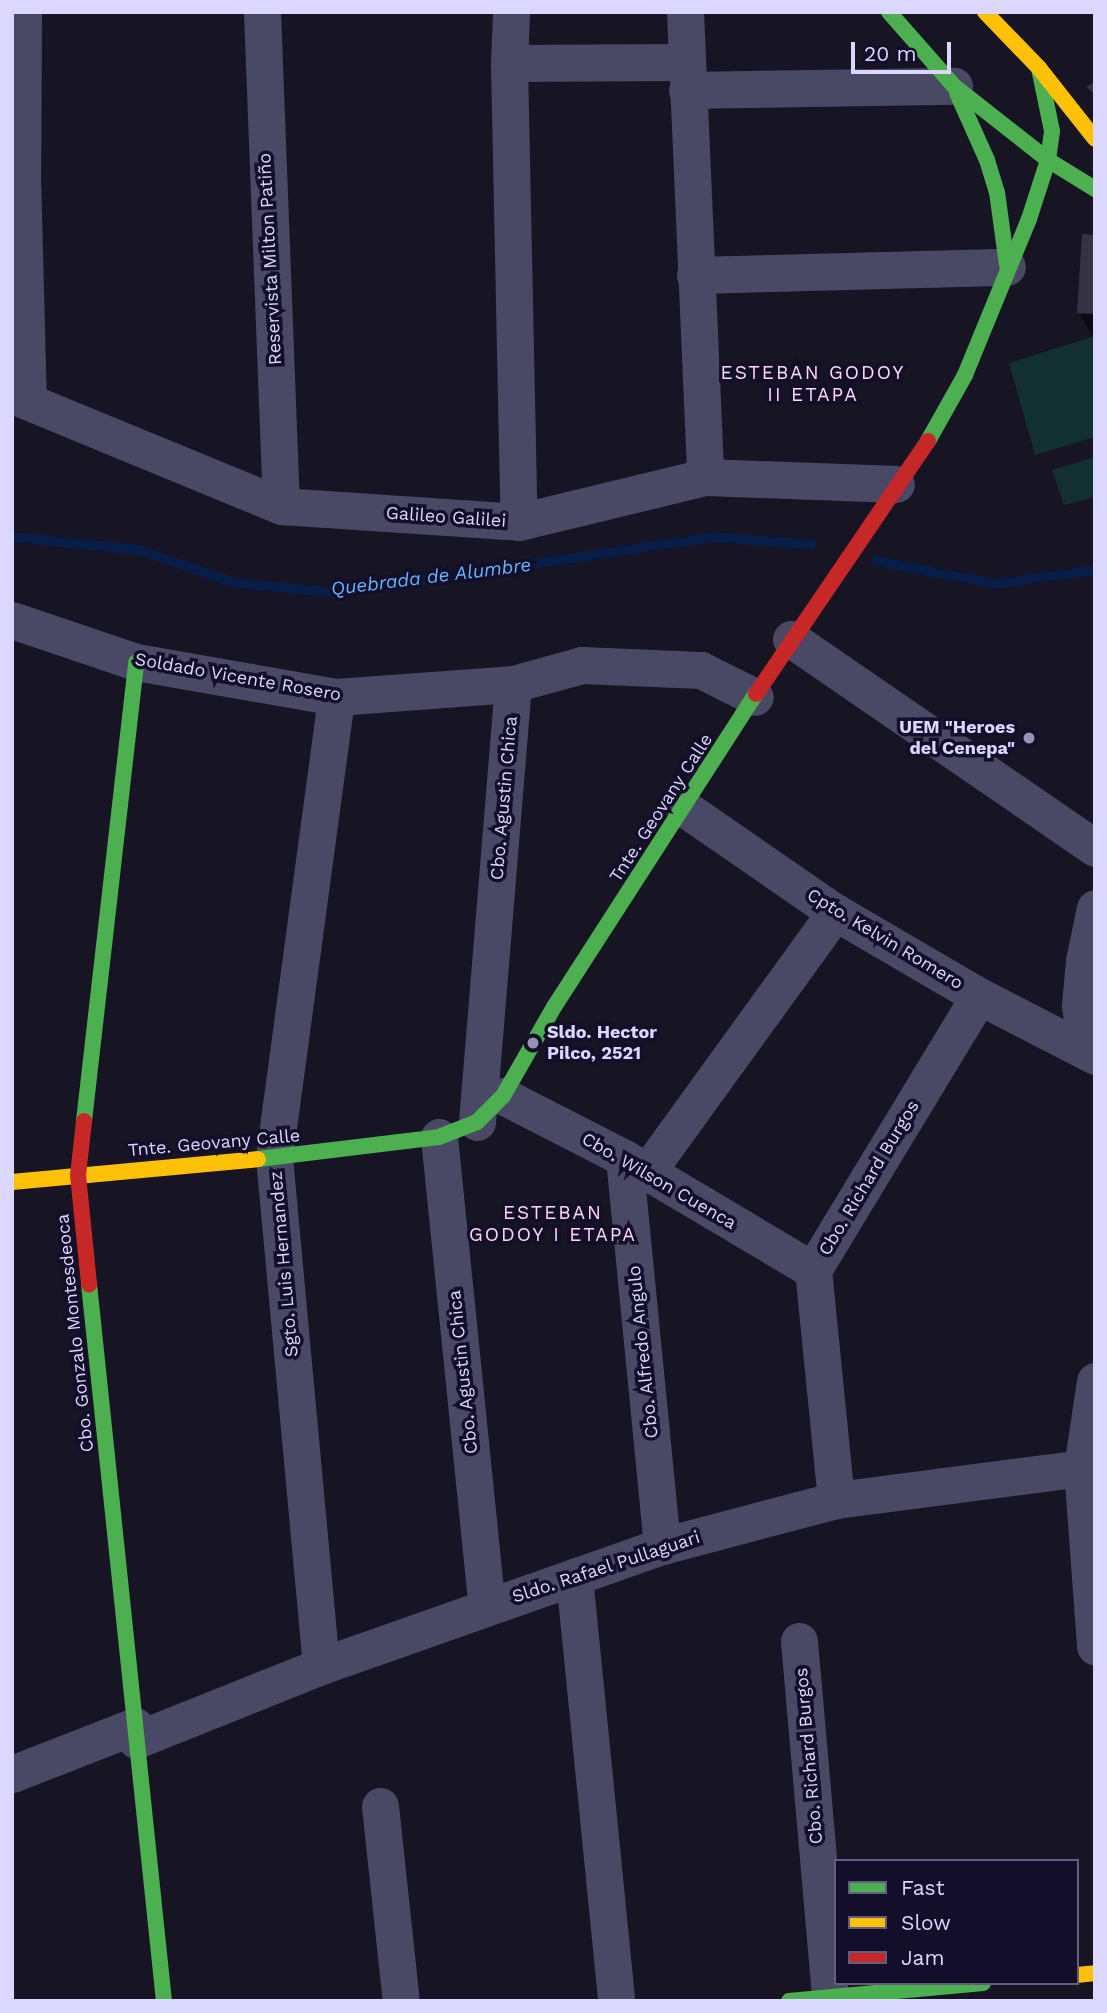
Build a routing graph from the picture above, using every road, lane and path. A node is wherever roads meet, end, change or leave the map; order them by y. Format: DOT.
graph roads {
  1 [pos="23,12"];
  2 [pos="262,12"];
  3 [pos="511,12"];
  4 [pos="685,12"];
  5 [pos="889,12"];
  6 [pos="985,12"];
  7 [pos="509,64"];
  8 [pos="1039,68"];
  9 [pos="686,76"];
  10 [pos="954,86"];
  11 [pos="1095,139"];
  12 [pos="1048,160"];
  13 [pos="1095,189"];
  14 [pos="1007,267"];
  15 [pos="695,275"];
  16 [pos="20,398"];
  17 [pos="705,477"];
  18 [pos="896,484"];
  19 [pos="281,506"];
  20 [pos="519,522"];
  21 [pos="12,620"];
  22 [pos="790,639"];
  23 [pos="135,662"];
  24 [pos="513,684"];
  25 [pos="336,697"];
  26 [pos="755,697"];
  27 [pos="684,808"];
  28 [pos="1095,848"];
  29 [pos="1095,908"];
  30 [pos="835,912"];
  31 [pos="979,996"];
  32 [pos="1090,1054"];
  33 [pos="503,1096"];
  34 [pos="477,1122"];
  35 [pos="439,1137"];
  36 [pos="274,1157"];
  37 [pos="636,1165"];
  38 [pos="78,1175"];
  39 [pos="12,1182"];
  40 [pos="813,1270"];
  41 [pos="1095,1381"];
  42 [pos="1088,1468"];
  43 [pos="836,1500"];
  44 [pos="662,1546"];
  45 [pos="574,1577"];
  46 [pos="487,1608"];
  47 [pos="799,1641"];
  48 [pos="1095,1647"];
  49 [pos="321,1666"];
  50 [pos="136,1733"];
  51 [pos="12,1774"];
  52 [pos="380,1806"];
  53 [pos="961,1985"];
  54 [pos="830,1997"];
  55 [pos="164,2001"];
  56 [pos="401,2001"];
  57 [pos="617,2001"];
  58 [pos="789,2001"];
  1 -- 16 [label="street"];
  2 -- 19 [label="street, Reservista Milton Patiño"];
  3 -- 7 [label="street"];
  4 -- 9 [label="street"];
  5 -- 10 [label="street"];
  6 -- 8 [label="street"];
  7 -- 9 [label="street"];
  7 -- 20 [label="street"];
  8 -- 11 [label="street"];
  8 -- 12 [label="street"];
  9 -- 10 [label="street"];
  9 -- 15 [label="street"];
  10 -- 12 [label="street"];
  10 -- 14 [label="street, Tnte. Geovany Calle"];
  12 -- 13 [label="street"];
  12 -- 14 [label="street"];
  14 -- 15 [label="street"];
  14 -- 18 [label="street, Tnte. Geovany Calle"];
  15 -- 17 [label="street"];
  16 -- 19 [label="street, Galileo Galilei"];
  17 -- 18 [label="street, Galileo Galilei"];
  17 -- 20 [label="street, Galileo Galilei"];
  18 -- 22 [label="street, Tnte. Geovany Calle"];
  19 -- 20 [label="street, Galileo Galilei"];
  21 -- 23 [label="street, Soldado Vicente Rosero"];
  22 -- 26 [label="street, Tnte. Geovany Calle"];
  22 -- 28 [label="street"];
  23 -- 25 [label="street, Soldado Vicente Rosero"];
  23 -- 38 [label="street, Cbo. Gonzalo Montesdeoca"];
  24 -- 25 [label="street, Soldado Vicente Rosero"];
  24 -- 26 [label="street, Soldado Vicente Rosero"];
  24 -- 34 [label="street, Cbo. Agustin Chica"];
  25 -- 36 [label="street, Sgto. Luis Hernandez"];
  26 -- 27 [label="street, Tnte. Geovany Calle"];
  27 -- 30 [label="street, Cpto. Kelvin Romero"];
  27 -- 33 [label="street, Tnte. Geovany Calle"];
  29 -- 32 [label="street"];
  30 -- 31 [label="street, Cpto. Kelvin Romero"];
  30 -- 37 [label="street"];
  31 -- 32 [label="street, Cpto. Kelvin Romero"];
  31 -- 40 [label="street, Cbo. Richard Burgos"];
  33 -- 34 [label="street, Tnte. Geovany Calle"];
  33 -- 37 [label="street, Cbo. Wilson Cuenca"];
  34 -- 35 [label="street, Tnte. Geovany Calle"];
  35 -- 36 [label="street, Tnte. Geovany Calle"];
  35 -- 46 [label="street, Cbo. Agustin Chica"];
  36 -- 38 [label="street, Tnte. Geovany Calle"];
  36 -- 49 [label="street, Sgto. Luis Hernandez"];
  37 -- 40 [label="street, Cbo. Wilson Cuenca"];
  37 -- 44 [label="street, Cbo. Alfredo Angulo"];
  38 -- 39 [label="street, Tnte. Geovany Calle"];
  38 -- 50 [label="street, Cbo. Gonzalo Montesdeoca"];
  40 -- 43 [label="street, Cbo. Richard Burgos"];
  41 -- 42 [label="street"];
  42 -- 43 [label="street, Sldo. Rafael Pullaguari"];
  42 -- 48 [label="street"];
  43 -- 44 [label="street, Sldo. Rafael Pullaguari"];
  44 -- 45 [label="street, Sldo. Rafael Pullaguari"];
  45 -- 46 [label="street, Sldo. Rafael Pullaguari"];
  45 -- 57 [label="street"];
  46 -- 49 [label="street, Sldo. Rafael Pullaguari"];
  47 -- 54 [label="street, Cbo. Richard Burgos"];
  49 -- 50 [label="street, Sldo. Rafael Pullaguari"];
  50 -- 51 [label="street, Sldo. Rafael Pullaguari"];
  50 -- 55 [label="street, Cbo. Gonzalo Montesdeoca"];
  52 -- 56 [label="street"];
  53 -- 54 [label="street"];
  54 -- 58 [label="street"];
}
